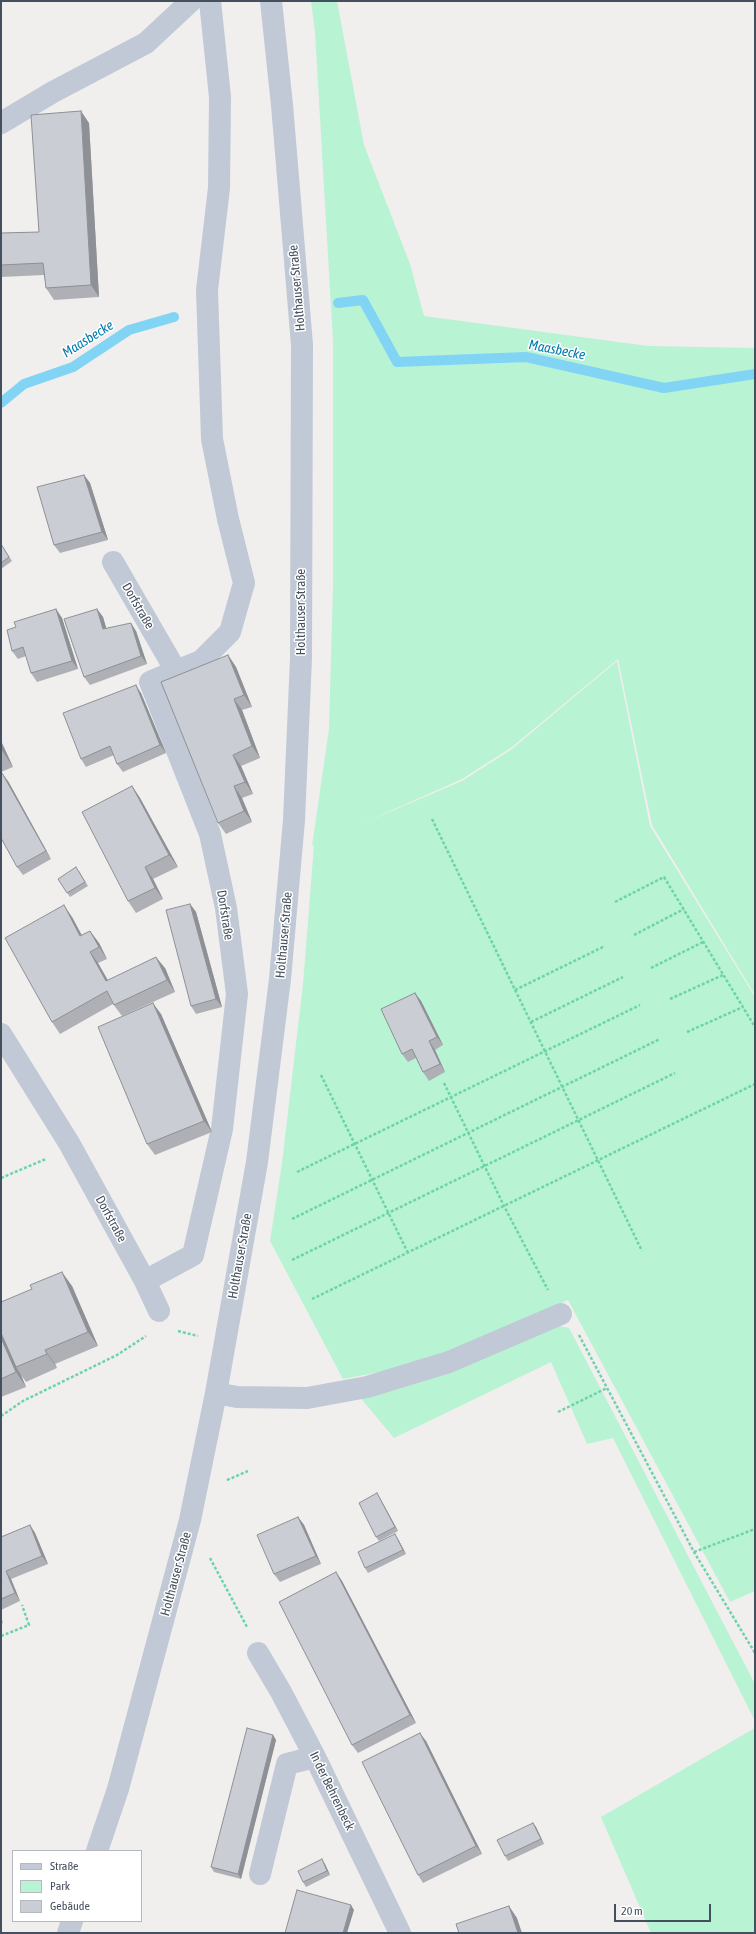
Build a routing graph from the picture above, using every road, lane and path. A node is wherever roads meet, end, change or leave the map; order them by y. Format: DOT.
graph roads {
  1 [pos="191,1"];
  2 [pos="210,1"];
  3 [pos="271,1"];
  4 [pos="1,123"];
  5 [pos="113,562"];
  6 [pos="176,671"];
  7 [pos="432,819"];
  8 [pos="615,902"];
  9 [pos="684,909"];
  10 [pos="634,935"];
  11 [pos="703,942"];
  12 [pos="605,946"];
  13 [pos="651,968"];
  14 [pos="723,975"];
  15 [pos="623,977"];
  16 [pos="515,990"];
  17 [pos="670,1000"];
  18 [pos="640,1005"];
  19 [pos="743,1007"];
  20 [pos="531,1022"];
  21 [pos="755,1027"];
  22 [pos="688,1032"];
  23 [pos="1,1034"];
  24 [pos="660,1039"];
  25 [pos="545,1051"];
  26 [pos="676,1073"];
  27 [pos="321,1075"];
  28 [pos="444,1083"];
  29 [pos="755,1084"];
  30 [pos="562,1087"];
  31 [pos="450,1097"];
  32 [pos="579,1120"];
  33 [pos="468,1133"];
  34 [pos="355,1144"];
  35 [pos="49,1157"];
  36 [pos="598,1160"];
  37 [pos="484,1166"];
  38 [pos="297,1172"];
  39 [pos="1,1178"];
  40 [pos="372,1180"];
  41 [pos="504,1206"];
  42 [pos="388,1213"];
  43 [pos="292,1219"];
  44 [pos="642,1251"];
  45 [pos="408,1253"];
  46 [pos="292,1260"];
  47 [pos="146,1281"];
  48 [pos="312,1299"];
  49 [pos="561,1314"];
  50 [pos="162,1317"];
  51 [pos="224,1342"];
  52 [pos="606,1388"];
  53 [pos="216,1393"];
  54 [pos="558,1412"];
  55 [pos="1,1416"];
  56 [pos="248,1471"];
  57 [pos="221,1483"];
  58 [pos="755,1529"];
  59 [pos="694,1552"];
  60 [pos="209,1556"];
  61 [pos="22,1605"];
  62 [pos="1,1636"];
  63 [pos="258,1653"];
  64 [pos="755,1653"];
  65 [pos="315,1757"];
  66 [pos="97,1850"];
  67 [pos="260,1874"];
  68 [pos="72,1922"];
  69 [pos="68,1933"];
  70 [pos="400,1933"];
  1 -- 4 [label="street"];
  2 -- 6 [label="street"];
  3 -- 51 [label="street, Holthauser Straße"];
  5 -- 6 [label="street, Dorfstraße"];
  6 -- 47 [label="street, Dorfstraße"];
  7 -- 16 [label="path"];
  8 -- 9 [label="path"];
  9 -- 10 [label="path"];
  9 -- 11 [label="path"];
  11 -- 13 [label="path"];
  11 -- 14 [label="path"];
  12 -- 16 [label="path"];
  14 -- 17 [label="path"];
  14 -- 19 [label="path"];
  15 -- 20 [label="path"];
  16 -- 20 [label="path"];
  18 -- 25 [label="path"];
  19 -- 21 [label="path"];
  19 -- 22 [label="path"];
  20 -- 25 [label="path"];
  23 -- 47 [label="street, Dorfstraße"];
  24 -- 30 [label="path"];
  25 -- 30 [label="path"];
  25 -- 31 [label="path"];
  26 -- 32 [label="path"];
  27 -- 34 [label="path"];
  28 -- 31 [label="path"];
  29 -- 36 [label="path"];
  30 -- 32 [label="path"];
  30 -- 33 [label="path"];
  31 -- 33 [label="path"];
  31 -- 34 [label="path"];
  32 -- 36 [label="path"];
  32 -- 37 [label="path"];
  33 -- 37 [label="path"];
  33 -- 40 [label="path"];
  34 -- 38 [label="path"];
  34 -- 40 [label="path"];
  35 -- 39 [label="path"];
  36 -- 41 [label="path"];
  36 -- 44 [label="path"];
  37 -- 41 [label="path"];
  37 -- 42 [label="path"];
  40 -- 42 [label="path"];
  40 -- 43 [label="path"];
  41 -- 45 [label="path"];
  41 -- 49 [label="path"];
  42 -- 45 [label="path"];
  42 -- 46 [label="path"];
  45 -- 48 [label="path"];
  47 -- 50 [label="street, Dorfstraße"];
  49 -- 52 [label="path"];
  49 -- 53 [label="street"];
  50 -- 51 [label="path"];
  50 -- 55 [label="path"];
  51 -- 53 [label="street, Holthauser Straße"];
  52 -- 54 [label="path"];
  52 -- 59 [label="path"];
  53 -- 66 [label="street, Holthauser Straße"];
  56 -- 57 [label="path"];
  58 -- 59 [label="path"];
  59 -- 64 [label="path"];
  60 -- 63 [label="path"];
  61 -- 62 [label="path"];
  63 -- 65 [label="street, In der Behrenbeck"];
  65 -- 67 [label="street"];
  65 -- 70 [label="street, In der Behrenbeck"];
  68 -- 69 [label="street"];
}
